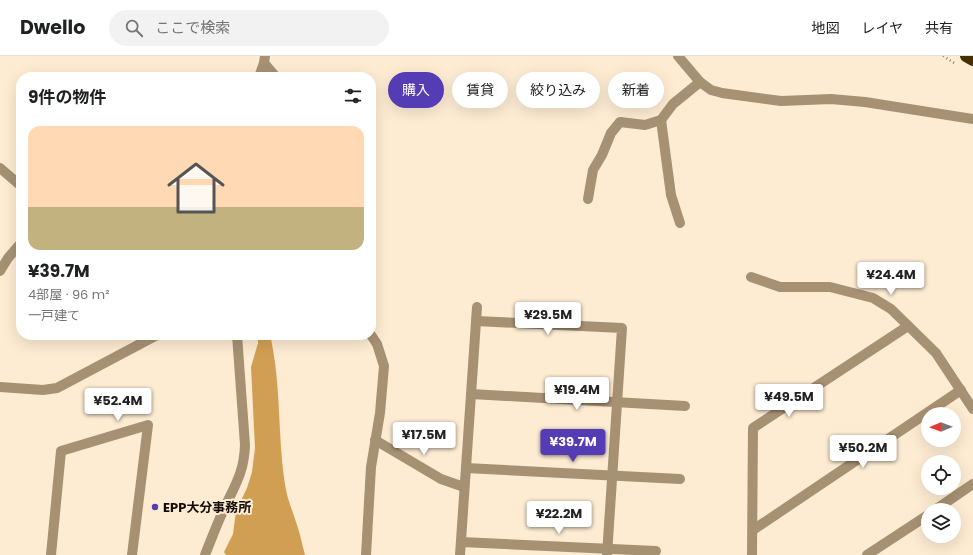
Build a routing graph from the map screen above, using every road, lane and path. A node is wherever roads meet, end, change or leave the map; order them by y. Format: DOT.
graph roads {
  1 [pos="678,56"];
  2 [pos="966,56"];
  3 [pos="265,59"];
  4 [pos="973,60"];
  5 [pos="261,72"];
  6 [pos="273,72"];
  7 [pos="700,82"];
  8 [pos="973,119"];
  9 [pos="661,120"];
  10 [pos="0,168"];
  11 [pos="16,182"];
  12 [pos="588,199"];
  13 [pos="680,223"];
  14 [pos="16,249"];
  15 [pos="0,271"];
  16 [pos="751,277"];
  17 [pos="477,307"];
  18 [pos="476,321"];
  19 [pos="908,326"];
  20 [pos="147,340"];
  21 [pos="237,340"];
  22 [pos="374,340"];
  23 [pos="0,387"];
  24 [pos="961,390"];
  25 [pos="471,394"];
  26 [pos="617,402"];
  27 [pos="685,406"];
  28 [pos="973,409"];
  29 [pos="375,440"];
  30 [pos="466,468"];
  31 [pos="612,476"];
  32 [pos="680,479"];
  33 [pos="973,486"];
  34 [pos="464,487"];
  35 [pos="946,503"];
  36 [pos="921,520"];
  37 [pos="753,530"];
  38 [pos="461,542"];
  39 [pos="656,551"];
  40 [pos="607,552"];
  41 [pos="50,555"];
  42 [pos="132,555"];
  43 [pos="205,555"];
  44 [pos="366,555"];
  45 [pos="460,555"];
  46 [pos="752,555"];
  47 [pos="867,555"];
  1 -- 7 [label="street"];
  2 -- 4 [label="highway"];
  3 -- 5 [label="street"];
  3 -- 6 [label="street"];
  7 -- 8 [label="street"];
  7 -- 9 [label="street"];
  9 -- 12 [label="street"];
  9 -- 13 [label="street"];
  10 -- 11 [label="street"];
  14 -- 15 [label="street"];
  16 -- 19 [label="street"];
  17 -- 18 [label="street"];
  18 -- 25 [label="street"];
  18 -- 26 [label="street"];
  19 -- 24 [label="street"];
  19 -- 37 [label="street"];
  20 -- 23 [label="street"];
  21 -- 43 [label="street"];
  22 -- 29 [label="street"];
  24 -- 28 [label="street"];
  24 -- 37 [label="street"];
  25 -- 26 [label="street"];
  25 -- 30 [label="street"];
  26 -- 27 [label="street"];
  26 -- 31 [label="street"];
  29 -- 34 [label="street"];
  29 -- 44 [label="street"];
  30 -- 31 [label="street"];
  30 -- 34 [label="street"];
  31 -- 32 [label="street"];
  31 -- 40 [label="street"];
  33 -- 35 [label="street"];
  34 -- 38 [label="street"];
  36 -- 47 [label="street"];
  37 -- 46 [label="street"];
  38 -- 40 [label="street"];
  38 -- 45 [label="street"];
  39 -- 40 [label="street"];
  41 -- 42 [label="street"];
}
